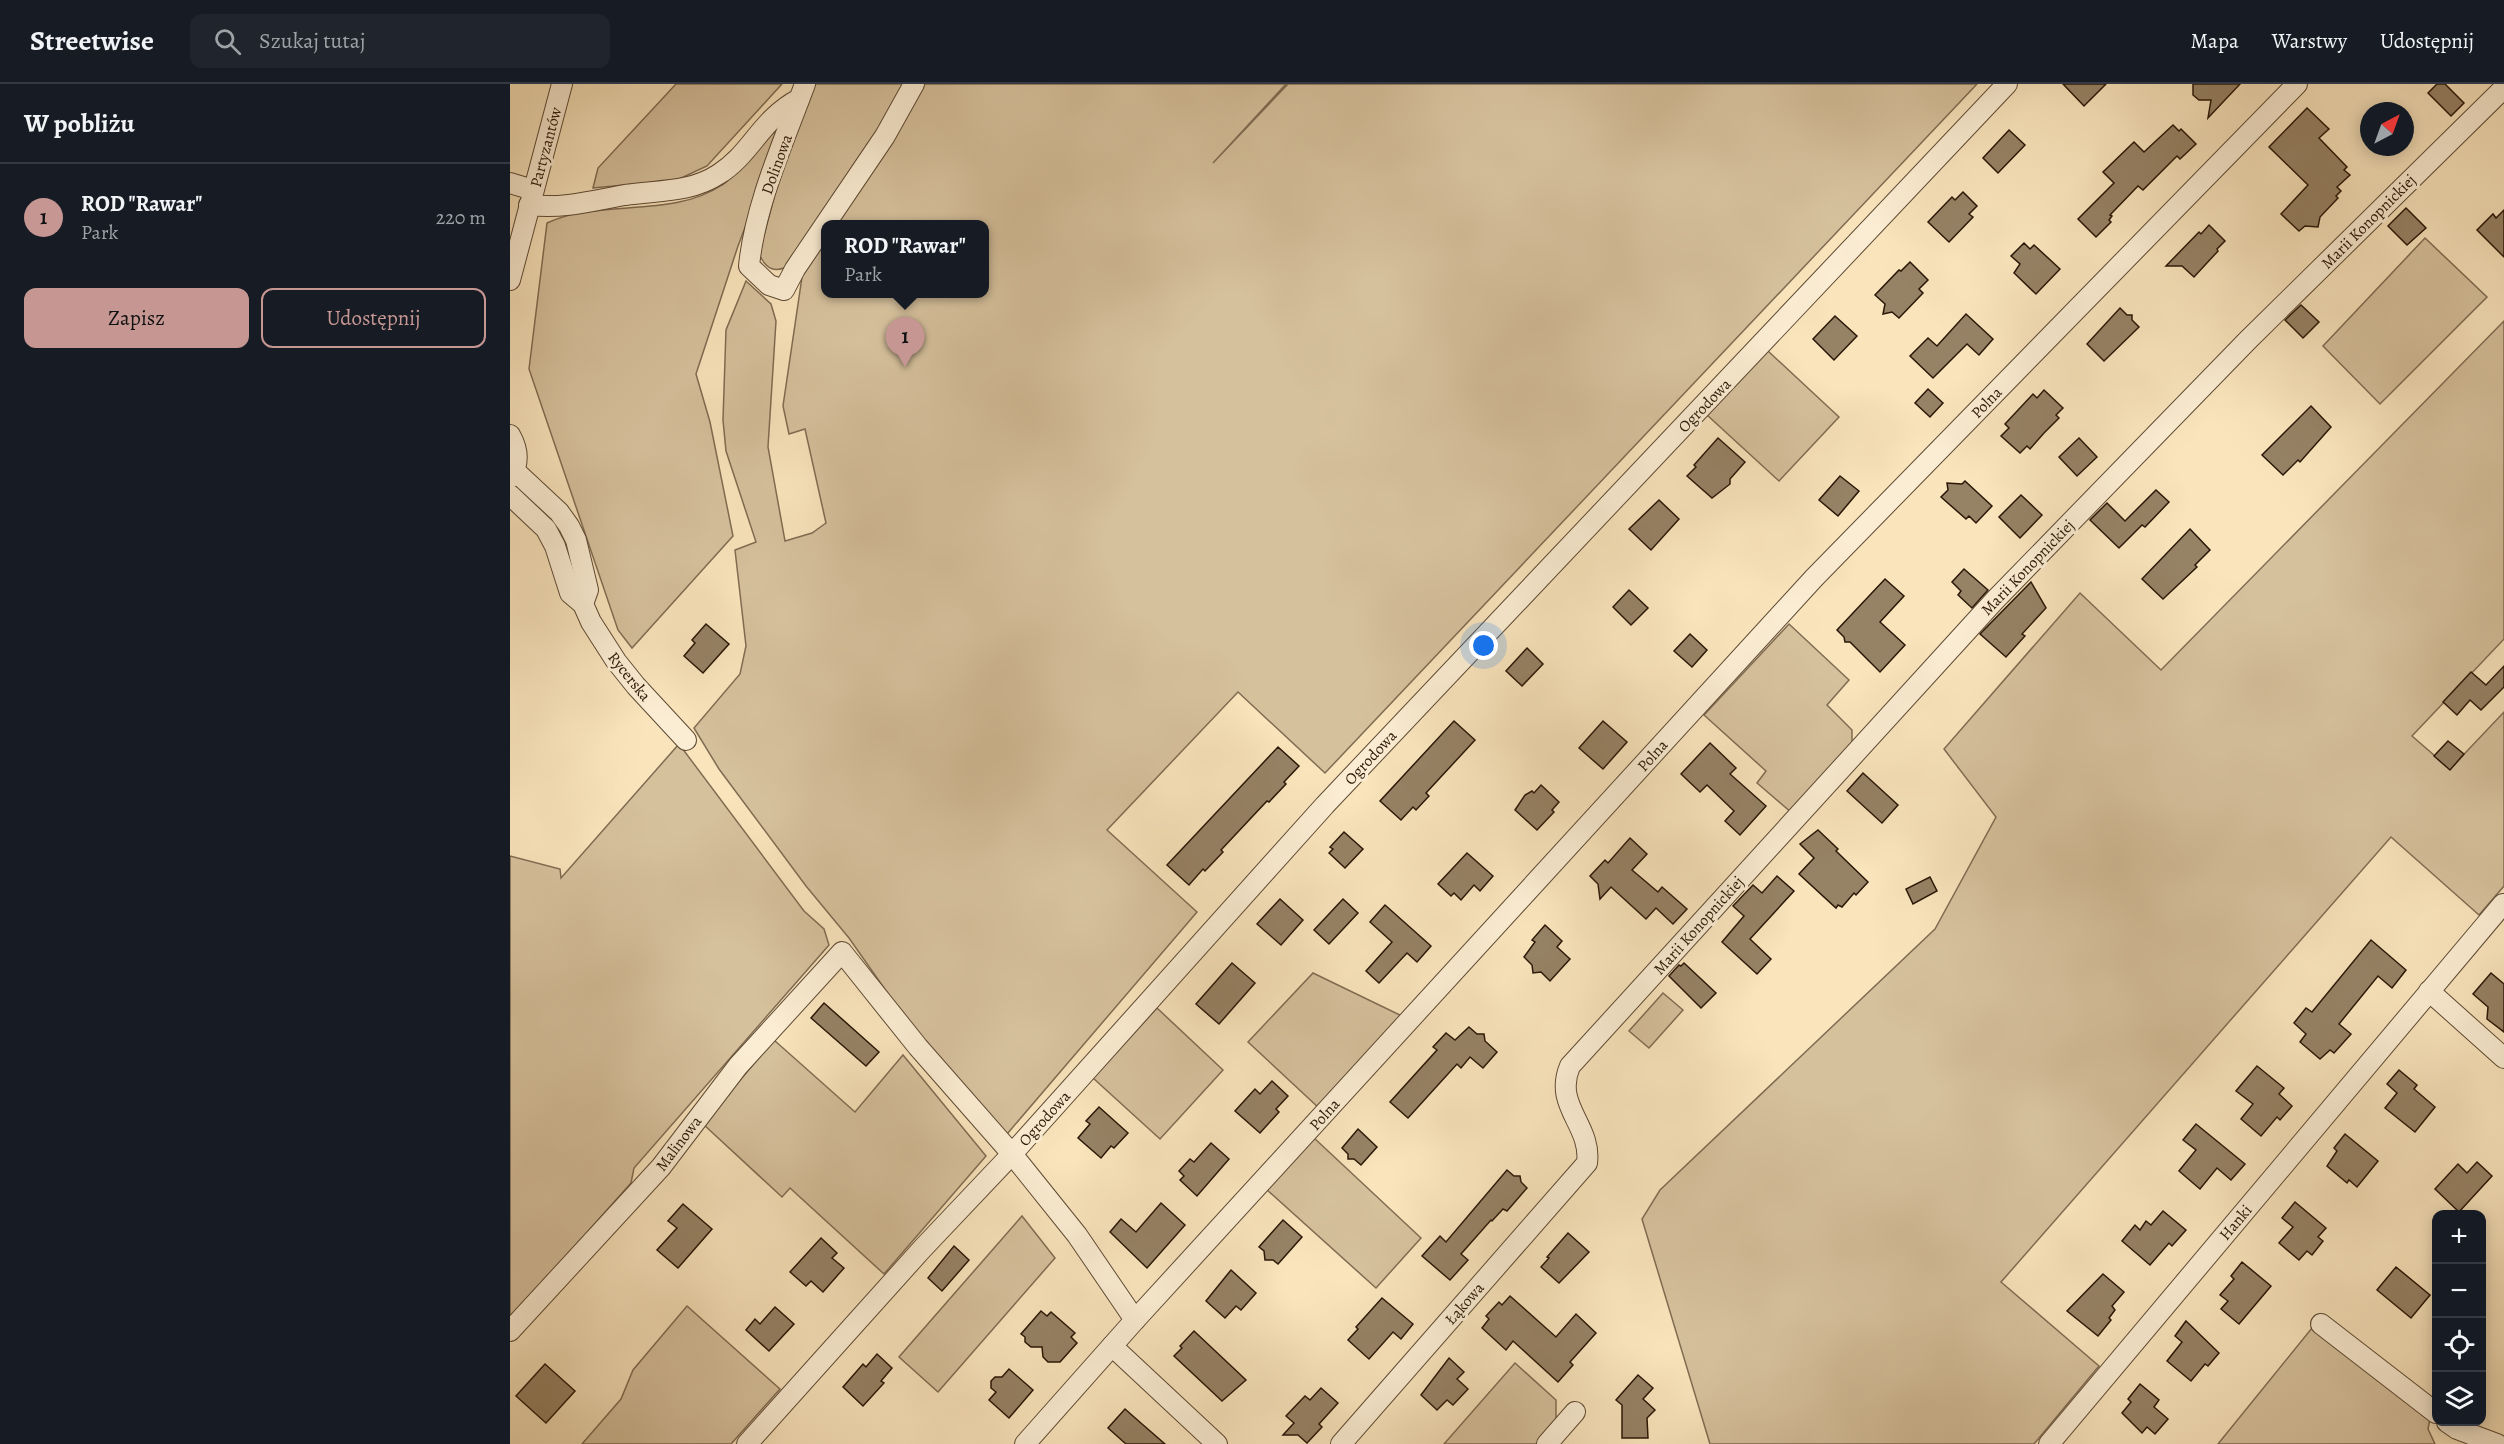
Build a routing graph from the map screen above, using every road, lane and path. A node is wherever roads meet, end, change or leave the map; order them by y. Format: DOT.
graph roads {
  1 [pos="562,84"];
  2 [pos="914,84"];
  3 [pos="2007,84"];
  4 [pos="2297,84"];
  5 [pos="2504,88"];
  6 [pos="802,92"];
  7 [pos="510,183"];
  8 [pos="531,197"];
  9 [pos="828,220"];
  10 [pos="821,231"];
  11 [pos="510,280"];
  12 [pos="510,435"];
  13 [pos="512,474"];
  14 [pos="510,495"];
  15 [pos="578,551"];
  16 [pos="559,557"];
  17 [pos="584,604"];
  18 [pos="686,740"];
  19 [pos="2503,904"];
  20 [pos="2425,996"];
  21 [pos="2504,1058"];
  22 [pos="1012,1154"];
  23 [pos="1587,1162"];
  24 [pos="1135,1320"];
  25 [pos="2321,1324"];
  26 [pos="510,1331"];
  27 [pos="1112,1346"];
  28 [pos="2432,1410"];
  29 [pos="1575,1412"];
  30 [pos="2453,1426"];
  31 [pos="747,1444"];
  32 [pos="1025,1444"];
  33 [pos="1216,1444"];
  34 [pos="1341,1444"];
  35 [pos="1546,1444"];
  36 [pos="2049,1444"];
  37 [pos="2497,1444"];
  1 -- 8 [label="street, Partyzantów"];
  2 -- 9 [label="street, Dolinowa"];
  3 -- 22 [label="street, Ogrodowa"];
  4 -- 24 [label="street, Polna"];
  5 -- 23 [label="street, Marii Konopnickiej"];
  6 -- 8 [label="street"];
  6 -- 10 [label="street, Dolinowa"];
  7 -- 8 [label="street"];
  8 -- 11 [label="street, Partyzantów"];
  12 -- 13 [label="street"];
  13 -- 15 [label="street, Rycerska"];
  14 -- 16 [label="street, Rycerska"];
  15 -- 16 [label="street"];
  15 -- 17 [label="street, Rycerska"];
  16 -- 17 [label="street, Rycerska"];
  17 -- 18 [label="street, Rycerska"];
  19 -- 20 [label="street, Hanki"];
  20 -- 21 [label="street"];
  20 -- 36 [label="street, Hanki"];
  22 -- 24 [label="street"];
  22 -- 26 [label="street, Malinowa"];
  22 -- 31 [label="street, Ogrodowa"];
  23 -- 34 [label="street, Łąkowa"];
  24 -- 27 [label="street, Polna"];
  25 -- 28 [label="street"];
  27 -- 32 [label="street, Polna"];
  27 -- 33 [label="street"];
  29 -- 35 [label="street"];
  30 -- 37 [label="street"];
}
